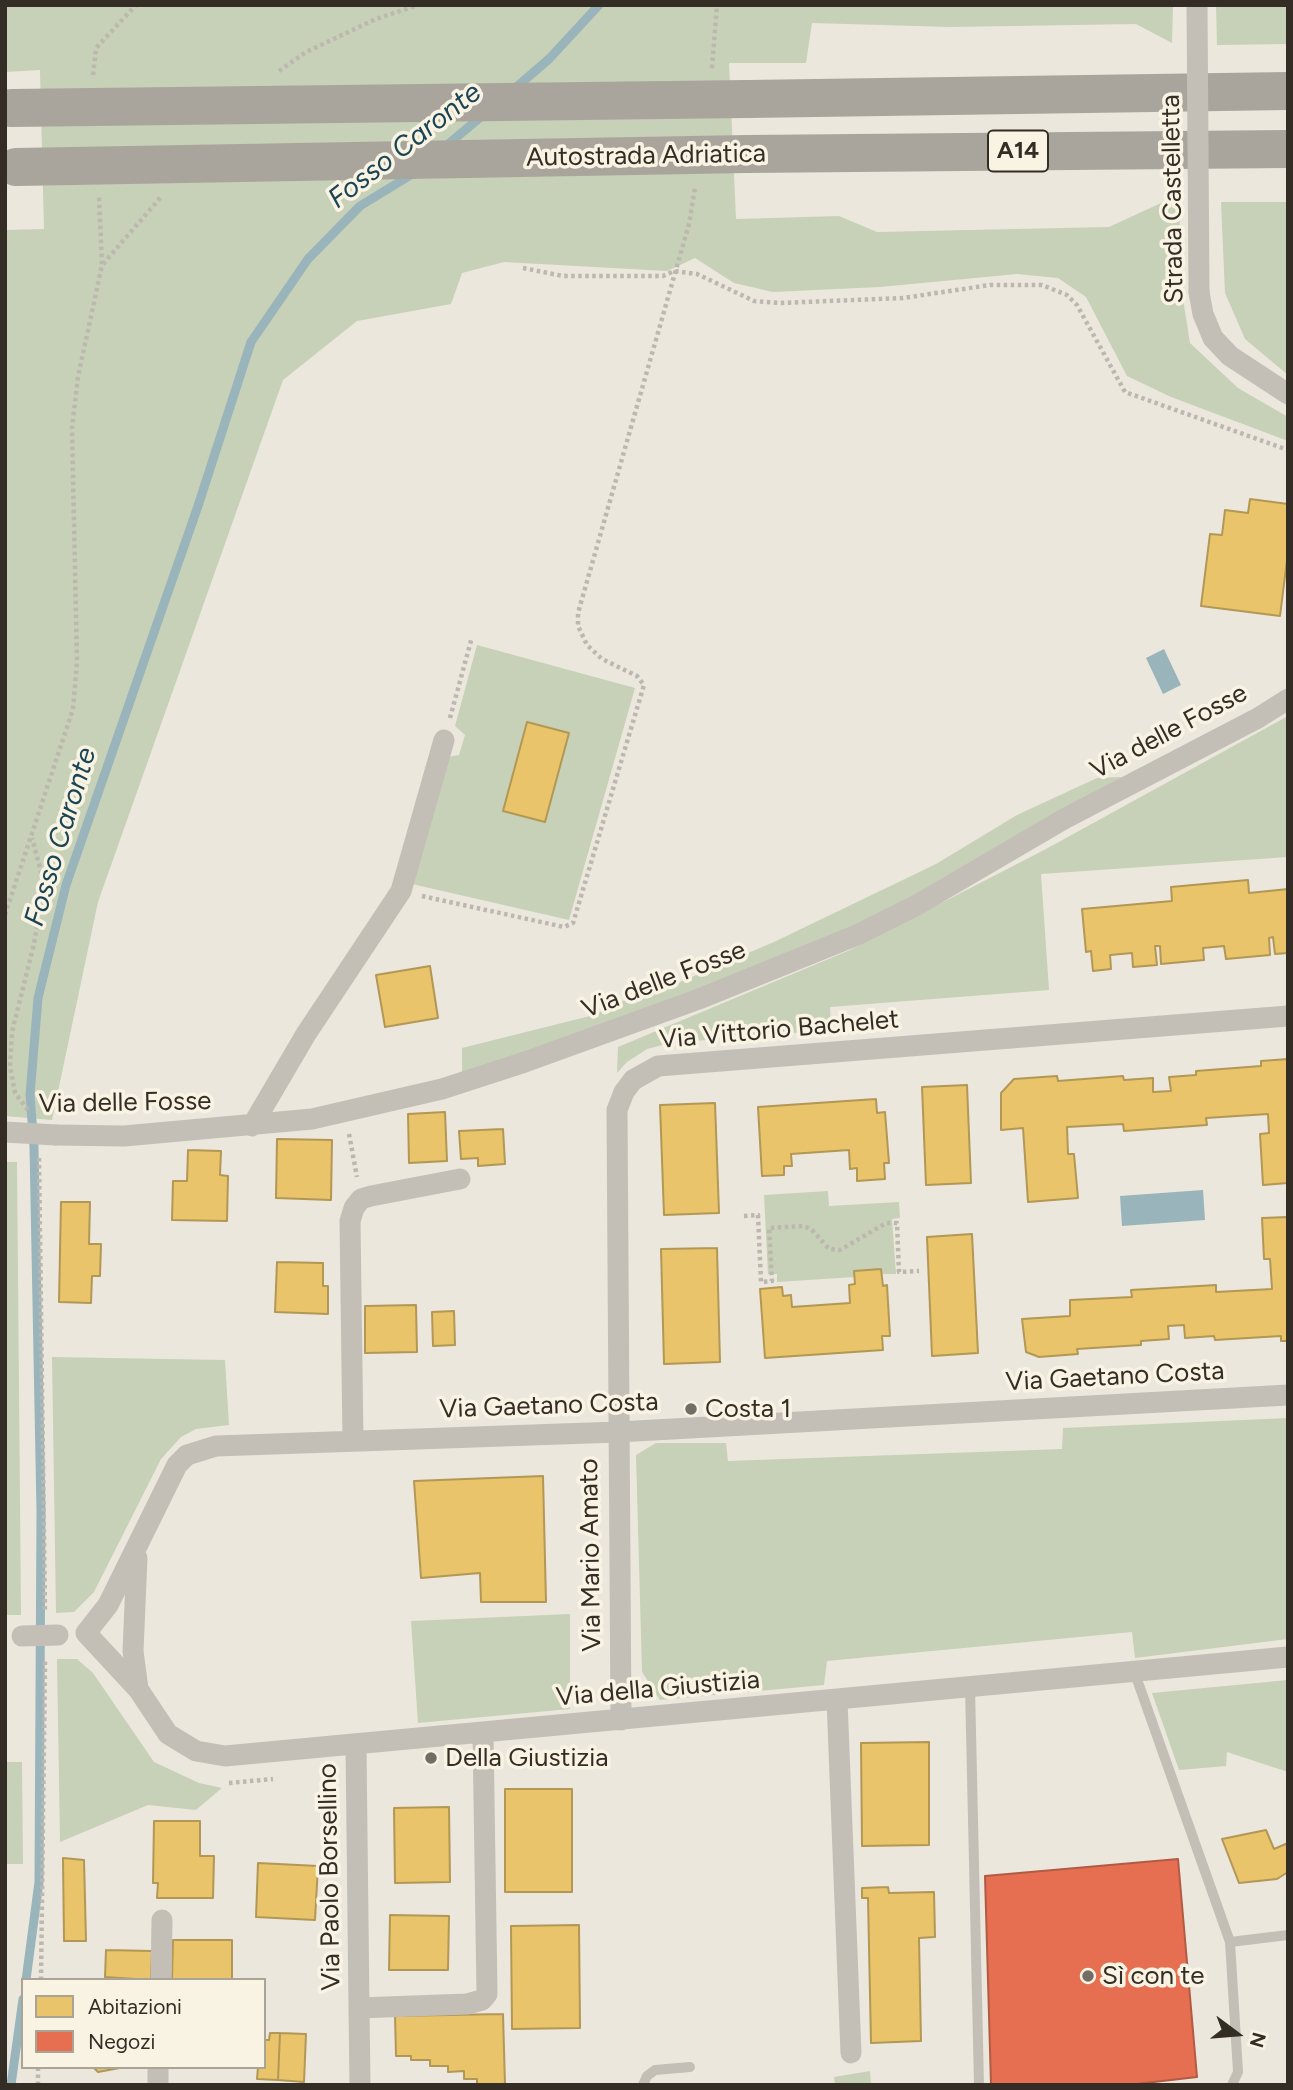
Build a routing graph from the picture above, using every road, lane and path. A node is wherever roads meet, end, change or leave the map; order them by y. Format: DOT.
graph roads {
  1 [pos="136,5"];
  2 [pos="717,5"];
  3 [pos="1197,5"];
  4 [pos="105,38"];
  5 [pos="711,73"];
  6 [pos="1288,91"];
  7 [pos="8,108"];
  8 [pos="1288,149"];
  9 [pos="11,167"];
  10 [pos="697,175"];
  11 [pos="102,265"];
  12 [pos="523,268"];
  13 [pos="674,271"];
  14 [pos="1288,394"];
  15 [pos="1288,450"];
  16 [pos="472,637"];
  17 [pos="1288,699"];
  18 [pos="444,740"];
  19 [pos="32,838"];
  20 [pos="401,891"];
  21 [pos="5,915"];
  22 [pos="1288,1016"];
  23 [pos="345,1112"];
  24 [pos="36,1113"];
  25 [pos="252,1126"];
  26 [pos="5,1132"];
  27 [pos="47,1141"];
  28 [pos="460,1179"];
  29 [pos="361,1199"];
  30 [pos="744,1216"];
  31 [pos="919,1271"];
  32 [pos="1288,1395"];
  33 [pos="618,1432"];
  34 [pos="353,1441"];
  35 [pos="140,1541"];
  36 [pos="86,1633"];
  37 [pos="50,1634"];
  38 [pos="13,1637"];
  39 [pos="1288,1657"];
  40 [pos="1134,1671"];
  41 [pos="970,1687"];
  42 [pos="138,1689"];
  43 [pos="837,1700"];
  44 [pos="621,1720"];
  45 [pos="483,1733"];
  46 [pos="356,1746"];
  47 [pos="162,1920"];
  48 [pos="1288,1935"];
  49 [pos="1230,1942"];
  50 [pos="41,1978"];
  51 [pos="161,1978"];
  52 [pos="359,2008"];
  53 [pos="851,2053"];
  54 [pos="690,2067"];
  55 [pos="360,2085"];
  56 [pos="643,2085"];
  57 [pos="979,2085"];
  58 [pos="1231,2085"];
  1 -- 4 [label="path"];
  2 -- 5 [label="path"];
  3 -- 14 [label="street, Strada Castelletta, bridge"];
  6 -- 7 [label="highway, A14, bridge"];
  8 -- 9 [label="highway, Autostrada Adriatica / A14, bridge"];
  10 -- 13 [label="path"];
  11 -- 19 [label="path"];
  12 -- 13 [label="path"];
  13 -- 15 [label="path"];
  13 -- 20 [label="path"];
  16 -- 18 [label="path"];
  17 -- 23 [label="street, Via delle Fosse"];
  18 -- 20 [label="street"];
  19 -- 21 [label="path"];
  19 -- 24 [label="path"];
  20 -- 25 [label="street"];
  22 -- 33 [label="street, Via Vittorio Bachelet"];
  23 -- 25 [label="street, Via delle Fosse"];
  23 -- 29 [label="path"];
  25 -- 27 [label="street, Via delle Fosse"];
  26 -- 27 [label="street, Via delle Fosse, bridge"];
  27 -- 37 [label="path"];
  28 -- 29 [label="street"];
  29 -- 34 [label="street"];
  30 -- 31 [label="path"];
  32 -- 33 [label="street, Via Gaetano Costa"];
  33 -- 34 [label="street, Via Gaetano Costa"];
  33 -- 44 [label="street, Via Mario Amato"];
  34 -- 35 [label="street, Via Gaetano Costa"];
  35 -- 36 [label="street, Via Gaetano Costa"];
  35 -- 42 [label="street"];
  36 -- 37 [label="street"];
  36 -- 42 [label="street, Via della Giustizia"];
  37 -- 38 [label="street, bridge"];
  37 -- 50 [label="path"];
  39 -- 40 [label="street, Via della Giustizia"];
  40 -- 41 [label="street, Via della Giustizia"];
  40 -- 49 [label="lane"];
  41 -- 43 [label="street, Via della Giustizia"];
  41 -- 57 [label="lane"];
  42 -- 46 [label="street, Via della Giustizia"];
  43 -- 44 [label="street, Via della Giustizia"];
  43 -- 53 [label="street"];
  44 -- 45 [label="street, Via della Giustizia"];
  45 -- 46 [label="street, Via della Giustizia"];
  45 -- 52 [label="street, Via Paolo Borsellino"];
  46 -- 52 [label="street, Via Paolo Borsellino"];
  47 -- 51 [label="street"];
  48 -- 49 [label="lane"];
  49 -- 58 [label="lane"];
  52 -- 55 [label="street, Via Paolo Borsellino"];
  54 -- 56 [label="lane"];
}
